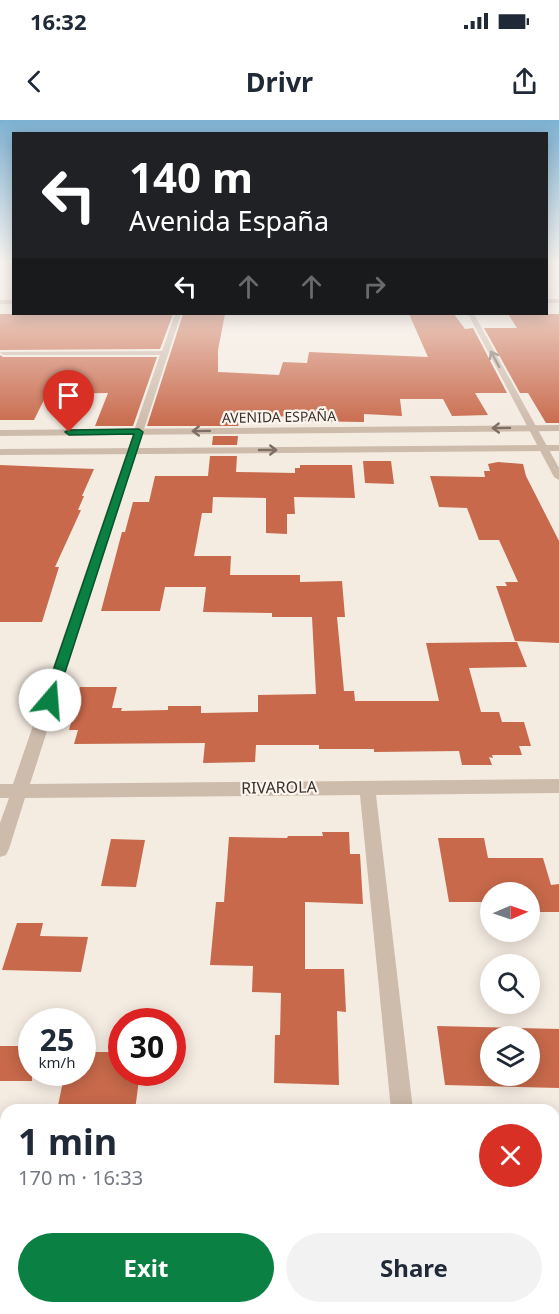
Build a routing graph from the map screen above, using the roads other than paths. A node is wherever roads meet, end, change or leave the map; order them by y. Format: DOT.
graph roads {
  1 [pos="177,317"];
  2 [pos="472,317"];
  3 [pos="3,353"];
  4 [pos="165,353"];
  5 [pos="533,428"];
  6 [pos="559,428"];
  7 [pos="139,432"];
  8 [pos="0,433"];
  9 [pos="543,448"];
  10 [pos="559,448"];
  11 [pos="132,451"];
  12 [pos="0,452"];
  13 [pos="559,477"];
  14 [pos="367,786"];
  15 [pos="559,786"];
  16 [pos="0,790"];
  17 [pos="20,790"];
  18 [pos="0,849"];
  19 [pos="401,1104"];
  1 -- 4 [label="street"];
  5 -- 2 [label="street, one-way"];
  3 -- 4 [label="street"];
  4 -- 7 [label="street"];
  5 -- 6 [label="street, AVENIDA ESPAÑA"];
  5 -- 7 [label="street, AVENIDA ESPAÑA, one-way"];
  5 -- 9 [label="street"];
  7 -- 8 [label="street, AVENIDA ESPAÑA"];
  7 -- 11 [label="street"];
  9 -- 10 [label="street, AVENIDA ESPAÑA"];
  11 -- 9 [label="street, AVENIDA ESPAÑA, one-way"];
  9 -- 13 [label="street"];
  11 -- 12 [label="street, AVENIDA ESPAÑA"];
  11 -- 17 [label="street"];
  14 -- 15 [label="street, RIVAROLA"];
  14 -- 17 [label="street, RIVAROLA"];
  14 -- 19 [label="street"];
  16 -- 17 [label="street, RIVAROLA"];
  17 -- 18 [label="street"];
}
